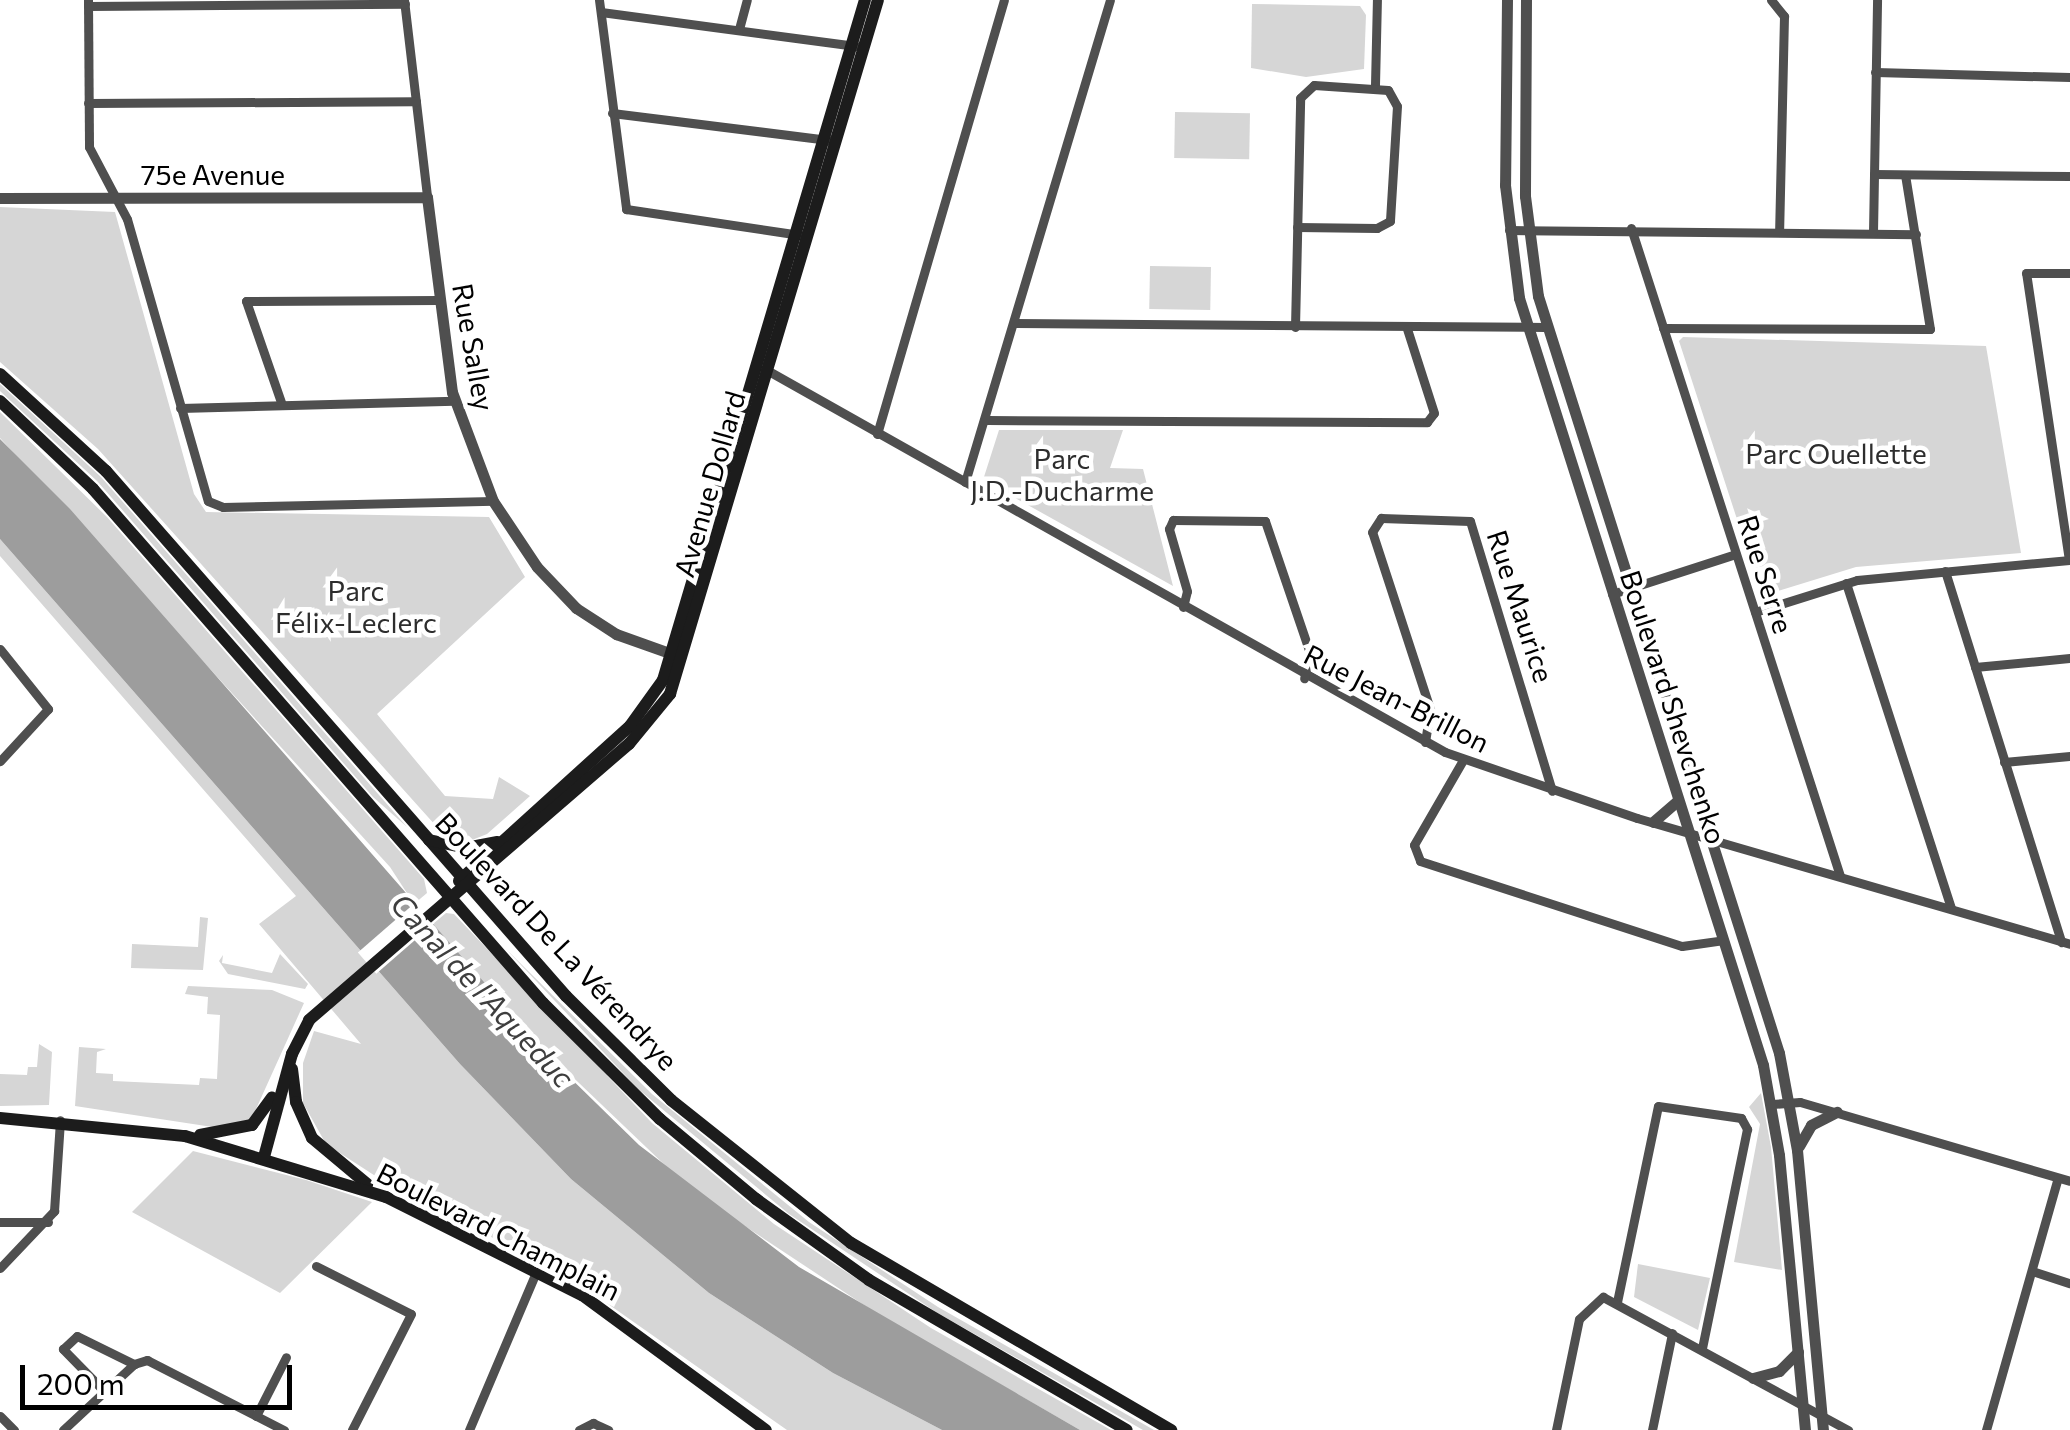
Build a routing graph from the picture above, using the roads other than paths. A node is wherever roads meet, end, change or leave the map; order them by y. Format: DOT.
graph roads {
  1 [pos="599,0"];
  2 [pos="747,0"];
  3 [pos="865,0"];
  4 [pos="878,0"];
  5 [pos="1004,0"];
  6 [pos="1110,0"];
  7 [pos="1376,0"];
  8 [pos="1507,0"];
  9 [pos="1526,0"];
  10 [pos="1771,0"];
  11 [pos="1876,0"];
  12 [pos="404,2"];
  13 [pos="88,3"];
  14 [pos="600,12"];
  15 [pos="739,29"];
  16 [pos="858,47"];
  17 [pos="1876,72"];
  18 [pos="2070,77"];
  19 [pos="1375,85"];
  20 [pos="416,101"];
  21 [pos="88,103"];
  22 [pos="612,113"];
  23 [pos="830,141"];
  24 [pos="1874,174"];
  25 [pos="1905,175"];
  26 [pos="2070,176"];
  27 [pos="427,197"];
  28 [pos="0,198"];
  29 [pos="116,199"];
  30 [pos="1297,227"];
  31 [pos="1631,228"];
  32 [pos="1527,229"];
  33 [pos="1508,230"];
  34 [pos="1778,232"];
  35 [pos="1873,234"];
  36 [pos="1916,234"];
  37 [pos="802,235"];
  38 [pos="2070,273"];
  39 [pos="439,300"];
  40 [pos="1015,323"];
  41 [pos="1295,327"];
  42 [pos="1545,327"];
  43 [pos="1663,328"];
  44 [pos="1407,329"];
  45 [pos="1526,330"];
  46 [pos="763,368"];
  47 [pos="0,374"];
  48 [pos="454,401"];
  49 [pos="0,402"];
  50 [pos="282,405"];
  51 [pos="180,408"];
  52 [pos="987,420"];
  53 [pos="878,434"];
  54 [pos="965,482"];
  55 [pos="493,501"];
  56 [pos="1736,554"];
  57 [pos="2069,560"];
  58 [pos="1945,572"];
  59 [pos="1846,583"];
  60 [pos="1629,588"];
  61 [pos="1612,594"];
  62 [pos="1183,608"];
  63 [pos="1755,612"];
  64 [pos="0,649"];
  65 [pos="678,656"];
  66 [pos="2070,658"];
  67 [pos="1975,667"];
  68 [pos="1304,678"];
  69 [pos="1425,742"];
  70 [pos="2070,756"];
  71 [pos="0,760"];
  72 [pos="1463,760"];
  73 [pos="2004,762"];
  74 [pos="1552,791"];
  75 [pos="1678,800"];
  76 [pos="1653,822"];
  77 [pos="1689,833"];
  78 [pos="1711,839"];
  79 [pos="429,840"];
  80 [pos="500,842"];
  81 [pos="1840,876"];
  82 [pos="464,881"];
  83 [pos="450,896"];
  84 [pos="1951,908"];
  85 [pos="1724,940"];
  86 [pos="2065,943"];
  87 [pos="292,1054"];
  88 [pos="1790,1100"];
  89 [pos="1772,1104"];
  90 [pos="1837,1112"];
  91 [pos="0,1118"];
  92 [pos="60,1120"];
  93 [pos="185,1136"];
  94 [pos="1797,1150"];
  95 [pos="264,1157"];
  96 [pos="2058,1178"];
  97 [pos="2070,1181"];
  98 [pos="386,1197"];
  99 [pos="0,1222"];
  100 [pos="48,1222"];
  101 [pos="1,1264"];
  102 [pos="316,1266"];
  103 [pos="536,1272"];
  104 [pos="2032,1272"];
  105 [pos="2070,1283"];
  106 [pos="1616,1302"];
  107 [pos="1672,1333"];
  108 [pos="1702,1349"];
  109 [pos="1798,1352"];
  110 [pos="286,1357"];
  111 [pos="134,1364"];
  112 [pos="1753,1378"];
  113 [pos="104,1391"];
  114 [pos="1802,1406"];
  115 [pos="0,1416"];
  116 [pos="256,1416"];
  117 [pos="1822,1416"];
  118 [pos="14,1430"];
  119 [pos="63,1430"];
  120 [pos="284,1430"];
  121 [pos="352,1430"];
  122 [pos="469,1430"];
  123 [pos="579,1430"];
  124 [pos="608,1430"];
  125 [pos="766,1430"];
  126 [pos="1127,1430"];
  127 [pos="1171,1430"];
  128 [pos="1556,1430"];
  129 [pos="1652,1430"];
  130 [pos="1805,1430"];
  131 [pos="1823,1430"];
  132 [pos="1848,1430"];
  133 [pos="1986,1430"];
  1 -- 14 [label="street"];
  2 -- 15 [label="street"];
  3 -- 16 [label="main road, Avenue Dollard"];
  4 -- 16 [label="main road, Avenue Dollard"];
  5 -- 53 [label="street"];
  6 -- 40 [label="street"];
  7 -- 19 [label="street"];
  8 -- 33 [label="street, Boulevard Shevchenko"];
  9 -- 32 [label="street, Boulevard Shevchenko"];
  10 -- 34 [label="street"];
  11 -- 17 [label="street"];
  12 -- 13 [label="street"];
  12 -- 20 [label="street, Rue Salley"];
  13 -- 21 [label="street"];
  14 -- 15 [label="street"];
  14 -- 22 [label="street"];
  15 -- 16 [label="street"];
  16 -- 23 [label="main road, Avenue Dollard"];
  17 -- 18 [label="street"];
  17 -- 24 [label="street"];
  19 -- 30 [label="street"];
  19 -- 30 [label="street"];
  20 -- 21 [label="street"];
  20 -- 27 [label="street, Rue Salley"];
  21 -- 29 [label="street"];
  22 -- 23 [label="street"];
  22 -- 37 [label="street"];
  23 -- 37 [label="main road, Avenue Dollard"];
  24 -- 25 [label="street"];
  24 -- 35 [label="street"];
  25 -- 26 [label="street"];
  25 -- 36 [label="street"];
  27 -- 29 [label="street, 75e Avenue"];
  27 -- 39 [label="street, Rue Salley"];
  28 -- 29 [label="street, 75e Avenue"];
  29 -- 51 [label="street"];
  30 -- 41 [label="street"];
  31 -- 32 [label="street"];
  31 -- 34 [label="street"];
  31 -- 43 [label="street, Rue Serre"];
  32 -- 33 [label="street"];
  32 -- 42 [label="street, Boulevard Shevchenko"];
  33 -- 45 [label="street, Boulevard Shevchenko"];
  34 -- 35 [label="street"];
  35 -- 36 [label="street"];
  36 -- 43 [label="street"];
  37 -- 46 [label="main road, Avenue Dollard"];
  38 -- 57 [label="street"];
  39 -- 48 [label="street, Rue Salley"];
  39 -- 50 [label="street"];
  40 -- 41 [label="street"];
  40 -- 52 [label="street"];
  41 -- 44 [label="street"];
  42 -- 45 [label="street"];
  42 -- 60 [label="street, Boulevard Shevchenko"];
  43 -- 56 [label="street, Rue Serre"];
  44 -- 45 [label="street"];
  44 -- 52 [label="street"];
  45 -- 61 [label="street, Boulevard Shevchenko"];
  46 -- 53 [label="street, Rue Jean-Brillon"];
  46 -- 65 [label="main road, Avenue Dollard"];
  47 -- 79 [label="main road, Boulevard De La Vérendrye"];
  48 -- 50 [label="street"];
  48 -- 55 [label="street, Rue Salley"];
  49 -- 83 [label="main road, Boulevard De La Vérendrye"];
  50 -- 51 [label="street"];
  51 -- 55 [label="street"];
  52 -- 54 [label="street"];
  53 -- 54 [label="street, Rue Jean-Brillon"];
  54 -- 62 [label="street, Rue Jean-Brillon"];
  55 -- 65 [label="street, Rue Salley"];
  56 -- 60 [label="street"];
  56 -- 63 [label="street, Rue Serre"];
  57 -- 58 [label="street"];
  58 -- 59 [label="street"];
  58 -- 67 [label="street"];
  59 -- 63 [label="street"];
  59 -- 84 [label="street"];
  60 -- 61 [label="street"];
  60 -- 78 [label="street, Boulevard Shevchenko"];
  61 -- 75 [label="street, Boulevard Shevchenko"];
  62 -- 68 [label="street, Rue Jean-Brillon"];
  62 -- 68 [label="street"];
  63 -- 81 [label="street, Rue Serre"];
  64 -- 71 [label="street"];
  65 -- 80 [label="main road, Avenue Dollard"];
  65 -- 82 [label="main road, Avenue Dollard"];
  66 -- 67 [label="street"];
  67 -- 73 [label="street"];
  68 -- 69 [label="street, Rue Jean-Brillon"];
  69 -- 72 [label="street, Rue Jean-Brillon"];
  69 -- 74 [label="street, Rue Maurice"];
  70 -- 73 [label="street"];
  72 -- 74 [label="street, Rue Jean-Brillon"];
  72 -- 85 [label="street"];
  73 -- 86 [label="street"];
  74 -- 76 [label="street, Rue Jean-Brillon"];
  75 -- 76 [label="street"];
  75 -- 77 [label="street, Boulevard Shevchenko"];
  76 -- 77 [label="street, Rue Jean-Brillon"];
  77 -- 78 [label="street, Rue Jean-Brillon"];
  77 -- 85 [label="street, Boulevard Shevchenko"];
  78 -- 81 [label="street, Rue Jean-Brillon"];
  78 -- 88 [label="street, Boulevard Shevchenko"];
  79 -- 80 [label="main road"];
  79 -- 82 [label="main road, Boulevard De La Vérendrye"];
  80 -- 82 [label="main road, Avenue Dollard"];
  81 -- 84 [label="street, Rue Jean-Brillon"];
  82 -- 83 [label="main road, Avenue Dollard"];
  82 -- 127 [label="main road, Boulevard De La Vérendrye"];
  83 -- 87 [label="main road, Avenue Dollard"];
  83 -- 126 [label="main road, Boulevard De La Vérendrye"];
  84 -- 86 [label="street, Rue Jean-Brillon"];
  85 -- 89 [label="street, Boulevard Shevchenko"];
  87 -- 93 [label="main road"];
  87 -- 95 [label="main road, Avenue Dollard"];
  87 -- 98 [label="main road"];
  88 -- 89 [label="street"];
  88 -- 90 [label="street"];
  88 -- 94 [label="street, Boulevard Shevchenko"];
  89 -- 109 [label="street, Boulevard Shevchenko"];
  90 -- 94 [label="street"];
  90 -- 96 [label="street"];
  91 -- 92 [label="main road, Boulevard Champlain"];
  92 -- 93 [label="main road, Boulevard Champlain"];
  92 -- 100 [label="street"];
  93 -- 95 [label="main road, Boulevard Champlain"];
  94 -- 117 [label="street, Boulevard Shevchenko"];
  95 -- 98 [label="main road, Boulevard Champlain"];
  96 -- 97 [label="street"];
  96 -- 104 [label="street"];
  98 -- 103 [label="main road, Boulevard Champlain"];
  99 -- 100 [label="street"];
  100 -- 101 [label="street"];
  102 -- 121 [label="street"];
  103 -- 122 [label="street"];
  103 -- 125 [label="main road, Boulevard Champlain"];
  104 -- 105 [label="street"];
  104 -- 133 [label="street"];
  106 -- 107 [label="street"];
  106 -- 108 [label="street"];
  106 -- 128 [label="street"];
  107 -- 108 [label="street"];
  107 -- 129 [label="street"];
  108 -- 112 [label="street"];
  109 -- 112 [label="street"];
  109 -- 114 [label="street, Boulevard Shevchenko"];
  110 -- 116 [label="street"];
  111 -- 113 [label="street"];
  111 -- 113 [label="street"];
  111 -- 116 [label="street"];
  112 -- 114 [label="street"];
  113 -- 119 [label="street"];
  114 -- 117 [label="street"];
  114 -- 130 [label="street, Boulevard Shevchenko"];
  115 -- 118 [label="street"];
  116 -- 120 [label="street"];
  117 -- 131 [label="street, Boulevard Shevchenko"];
  117 -- 132 [label="street"];
  123 -- 124 [label="street"];
}
